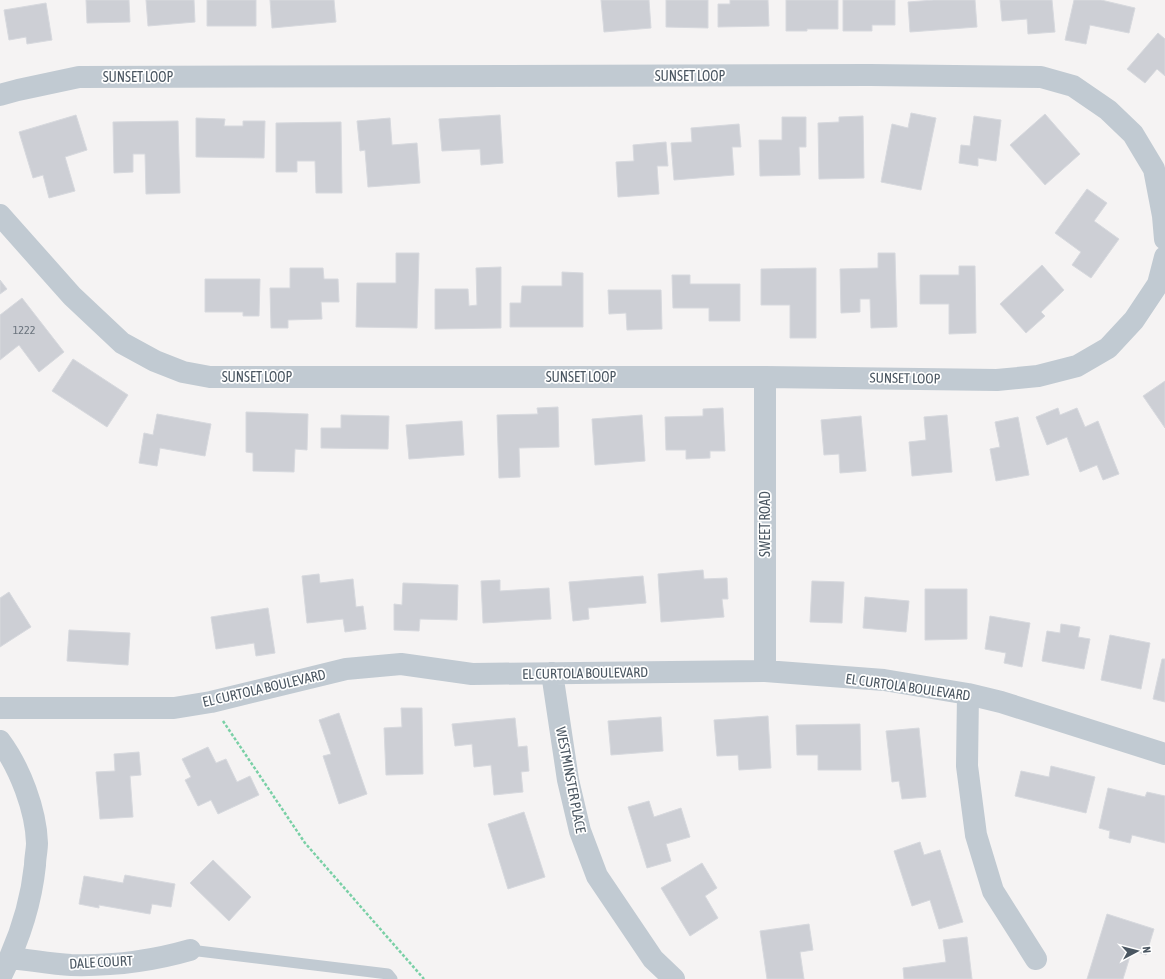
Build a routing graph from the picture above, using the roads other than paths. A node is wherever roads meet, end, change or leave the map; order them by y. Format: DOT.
graph roads {
  1 [pos="0,95"];
  2 [pos="0,215"];
  3 [pos="1165,239"];
  4 [pos="1165,257"];
  5 [pos="766,377"];
  6 [pos="765,671"];
  7 [pos="552,674"];
  8 [pos="968,694"];
  9 [pos="0,708"];
  10 [pos="0,742"];
  11 [pos="1165,754"];
  12 [pos="190,950"];
  13 [pos="10,958"];
  14 [pos="1036,959"];
  15 [pos="0,978"];
  16 [pos="392,979"];
  17 [pos="674,979"];
  1 -- 3 [label="street, SUNSET LOOP"];
  2 -- 5 [label="street, SUNSET LOOP"];
  4 -- 5 [label="street, SUNSET LOOP"];
  5 -- 6 [label="street, SWEET ROAD"];
  6 -- 7 [label="street, EL CURTOLA BOULEVARD"];
  6 -- 8 [label="street, EL CURTOLA BOULEVARD"];
  7 -- 9 [label="street, EL CURTOLA BOULEVARD"];
  7 -- 17 [label="street, WESTMINSTER PLACE"];
  8 -- 11 [label="street, EL CURTOLA BOULEVARD"];
  8 -- 14 [label="street"];
  10 -- 13 [label="street"];
  12 -- 13 [label="street, DALE COURT"];
  12 -- 16 [label="lane"];
  13 -- 15 [label="street"];
}
